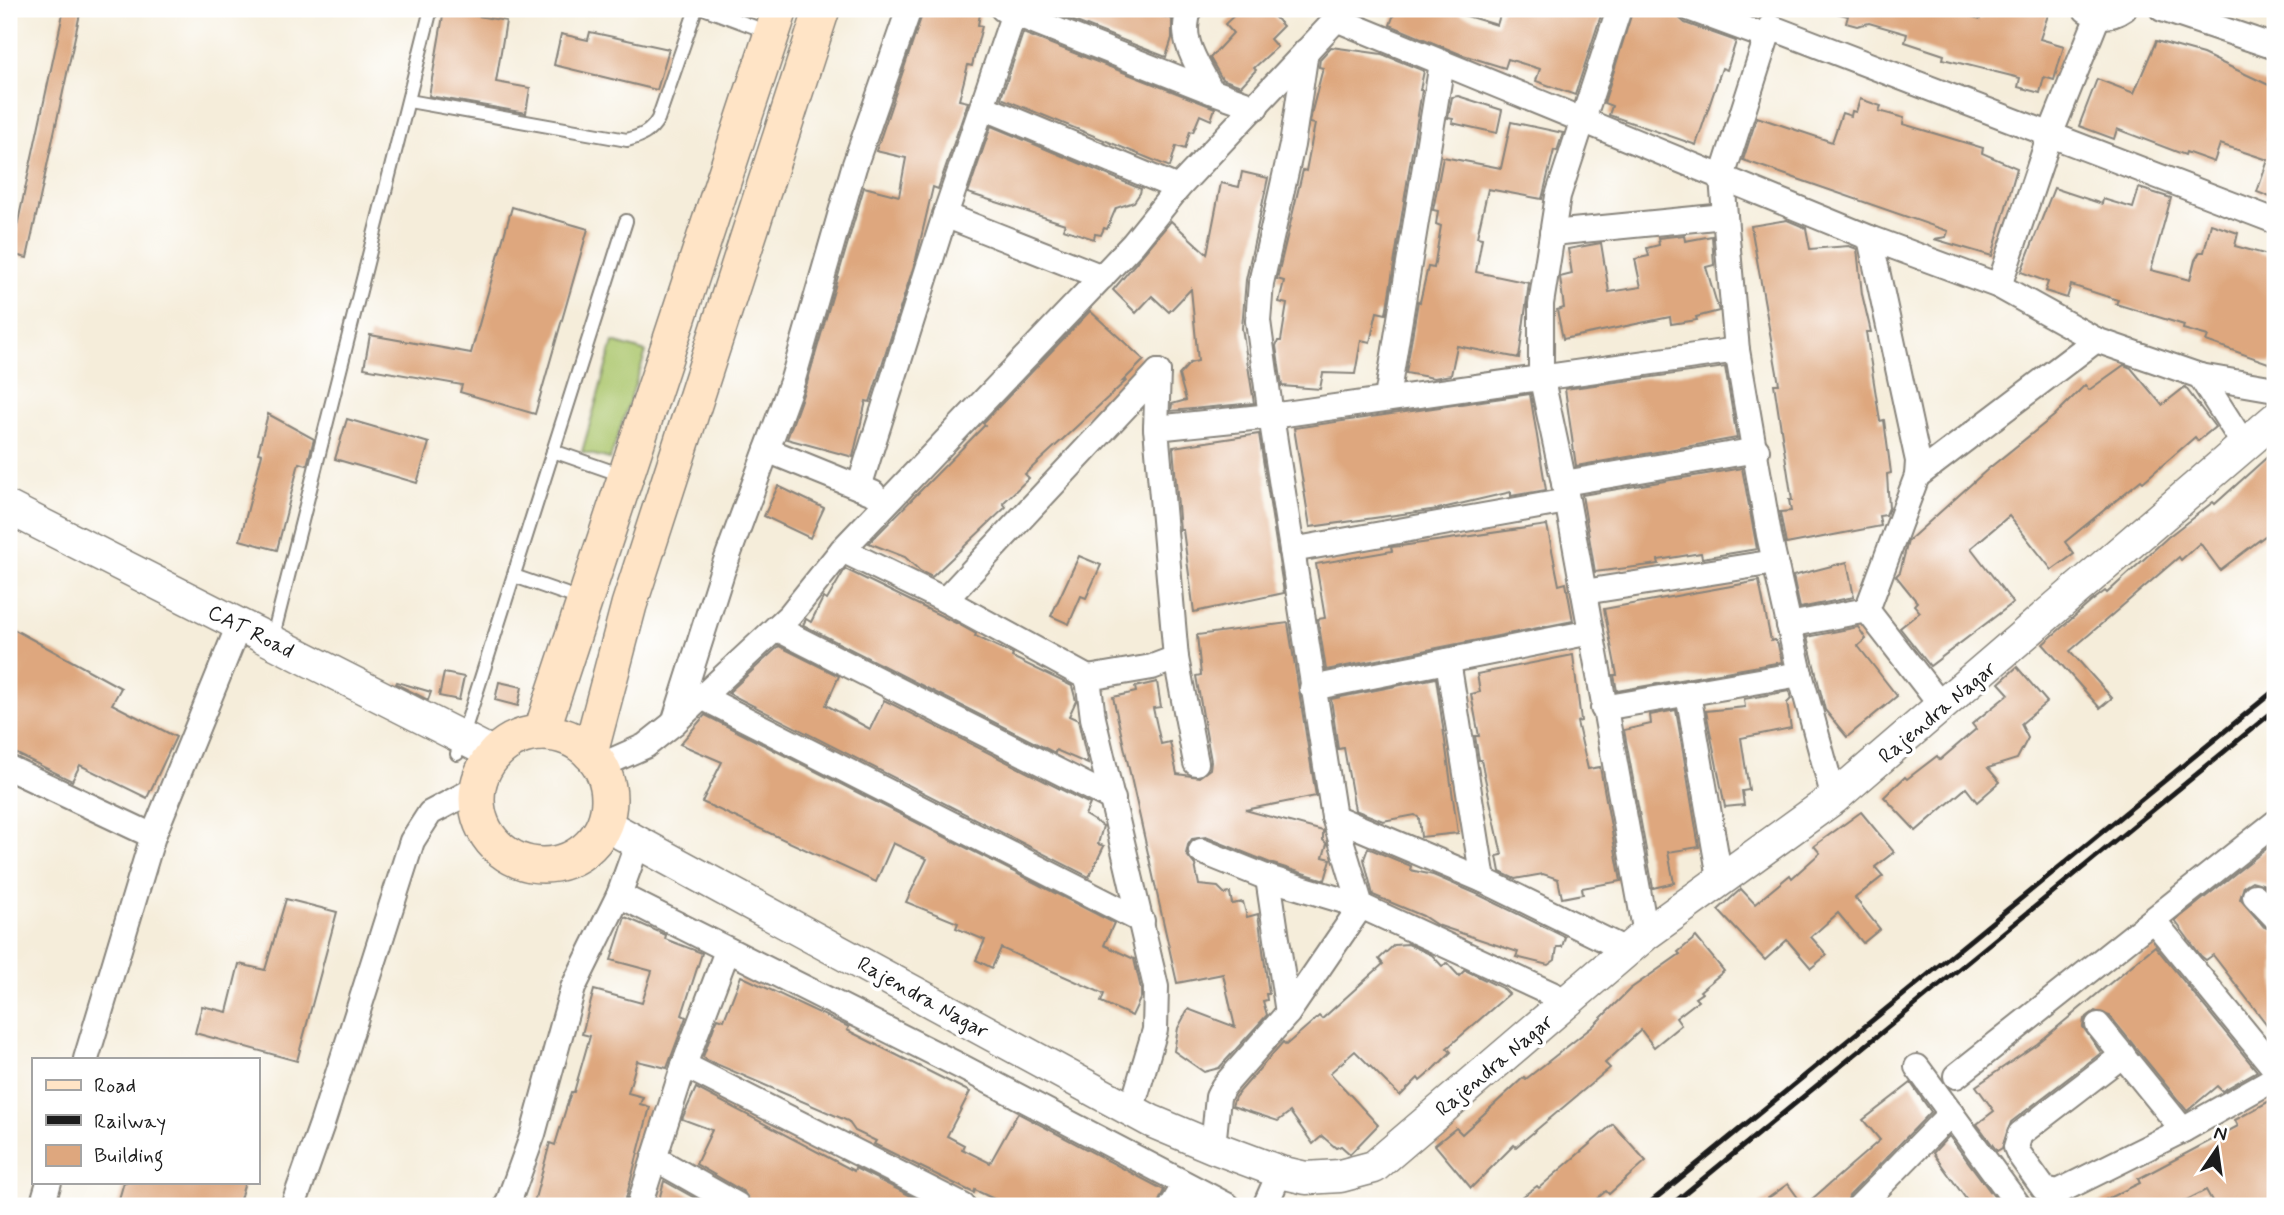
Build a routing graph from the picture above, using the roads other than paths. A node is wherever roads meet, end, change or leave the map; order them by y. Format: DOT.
graph roads {
  1 [pos="431,9"];
  2 [pos="696,9"];
  3 [pos="706,9"];
  4 [pos="822,9"];
  5 [pos="909,9"];
  6 [pos="1190,9"];
  7 [pos="1619,9"];
  8 [pos="1691,9"];
  9 [pos="2124,9"];
  10 [pos="2162,9"];
  11 [pos="1009,11"];
  12 [pos="2091,12"];
  13 [pos="1341,14"];
  14 [pos="776,21"];
  15 [pos="1771,24"];
  16 [pos="2275,47"];
  17 [pos="1306,51"];
  18 [pos="1442,63"];
  19 [pos="1211,91"];
  20 [pos="409,101"];
  21 [pos="982,107"];
  22 [pos="1256,107"];
  23 [pos="1583,120"];
  24 [pos="2050,135"];
  25 [pos="1722,177"];
  26 [pos="1178,188"];
  27 [pos="945,215"];
  28 [pos="1725,216"];
  29 [pos="2275,221"];
  30 [pos="626,222"];
  31 [pos="1552,233"];
  32 [pos="1870,238"];
  33 [pos="1102,277"];
  34 [pos="1998,286"];
  35 [pos="2096,340"];
  36 [pos="1737,350"];
  37 [pos="1541,375"];
  38 [pos="2200,376"];
  39 [pos="2275,390"];
  40 [pos="1387,398"];
  41 [pos="1271,416"];
  42 [pos="2275,419"];
  43 [pos="1156,428"];
  44 [pos="2245,446"];
  45 [pos="767,450"];
  46 [pos="1757,450"];
  47 [pos="553,451"];
  48 [pos="1917,476"];
  49 [pos="625,477"];
  50 [pos="859,487"];
  51 [pos="1566,492"];
  52 [pos="891,501"];
  53 [pos="9,508"];
  54 [pos="9,525"];
  55 [pos="842,550"];
  56 [pos="1292,550"];
  57 [pos="1776,562"];
  58 [pos="513,576"];
  59 [pos="1584,592"];
  60 [pos="944,600"];
  61 [pos="584,601"];
  62 [pos="1867,610"];
  63 [pos="1789,625"];
  64 [pos="776,628"];
  65 [pos="1591,632"];
  66 [pos="236,633"];
  67 [pos="270,649"];
  68 [pos="1177,659"];
  69 [pos="1448,661"];
  70 [pos="1800,674"];
  71 [pos="1088,678"];
  72 [pos="1312,688"];
  73 [pos="1688,693"];
  74 [pos="702,697"];
  75 [pos="1603,708"];
  76 [pos="1943,708"];
  77 [pos="674,723"];
  78 [pos="541,733"];
  79 [pos="595,760"];
  80 [pos="475,761"];
  81 [pos="1196,763"];
  82 [pos="9,768"];
  83 [pos="1834,798"];
  84 [pos="1113,799"];
  85 [pos="1334,817"];
  86 [pos="2275,822"];
  87 [pos="604,824"];
  88 [pos="152,836"];
  89 [pos="638,842"];
  90 [pos="1201,851"];
  91 [pos="1268,878"];
  92 [pos="1720,878"];
  93 [pos="1483,880"];
  94 [pos="619,895"];
  95 [pos="2255,896"];
  96 [pos="1361,906"];
  97 [pos="2275,917"];
  98 [pos="1142,921"];
  99 [pos="2154,921"];
  100 [pos="1637,942"];
  101 [pos="726,951"];
  102 [pos="1569,1002"];
  103 [pos="1288,1013"];
  104 [pos="2098,1025"];
  105 [pos="2123,1055"];
  106 [pos="86,1058"];
  107 [pos="684,1065"];
  108 [pos="1917,1067"];
  109 [pos="2275,1069"];
  110 [pos="1956,1076"];
  111 [pos="2275,1078"];
  112 [pos="1131,1111"];
  113 [pos="1951,1113"];
  114 [pos="2183,1130"];
  115 [pos="1213,1147"];
  116 [pos="654,1158"];
  117 [pos="1280,1172"];
  118 [pos="48,1184"];
  119 [pos="1185,1184"];
  120 [pos="42,1206"];
  121 [pos="293,1206"];
  122 [pos="507,1206"];
  123 [pos="639,1206"];
  124 [pos="738,1206"];
  125 [pos="963,1206"];
  126 [pos="1171,1206"];
  127 [pos="1228,1206"];
  128 [pos="1265,1206"];
  129 [pos="1860,1206"];
  130 [pos="2019,1206"];
  1 -- 20 [label="lane"];
  2 -- 20 [label="lane"];
  3 -- 14 [label="lane"];
  4 -- 79 [label="main road"];
  5 -- 45 [label="street"];
  6 -- 19 [label="street"];
  7 -- 23 [label="street"];
  8 -- 15 [label="street"];
  9 -- 12 [label="street"];
  10 -- 16 [label="street"];
  11 -- 19 [label="street"];
  11 -- 21 [label="street"];
  12 -- 24 [label="street"];
  13 -- 17 [label="street"];
  13 -- 18 [label="street"];
  14 -- 49 [label="main road"];
  15 -- 24 [label="street"];
  15 -- 25 [label="street"];
  17 -- 22 [label="street"];
  17 -- 41 [label="street"];
  18 -- 23 [label="street"];
  18 -- 40 [label="street"];
  19 -- 22 [label="street"];
  20 -- 67 [label="lane"];
  21 -- 26 [label="street"];
  21 -- 27 [label="street"];
  22 -- 26 [label="street"];
  23 -- 25 [label="street"];
  23 -- 31 [label="street"];
  24 -- 29 [label="street"];
  24 -- 34 [label="street"];
  25 -- 28 [label="street"];
  25 -- 32 [label="street"];
  26 -- 33 [label="street"];
  27 -- 33 [label="street"];
  27 -- 50 [label="street"];
  28 -- 31 [label="street"];
  28 -- 36 [label="street"];
  30 -- 47 [label="lane"];
  31 -- 37 [label="street"];
  32 -- 34 [label="street"];
  32 -- 48 [label="street"];
  33 -- 52 [label="street"];
  34 -- 35 [label="street"];
  35 -- 38 [label="street"];
  35 -- 48 [label="street"];
  36 -- 37 [label="street"];
  36 -- 46 [label="street"];
  37 -- 40 [label="street"];
  37 -- 51 [label="street"];
  38 -- 39 [label="street"];
  38 -- 44 [label="street"];
  40 -- 41 [label="street"];
  41 -- 43 [label="street"];
  41 -- 56 [label="street"];
  42 -- 44 [label="street, Rajendra Nagar"];
  43 -- 60 [label="street"];
  43 -- 68 [label="street"];
  44 -- 76 [label="street, Rajendra Nagar"];
  45 -- 50 [label="street"];
  45 -- 77 [label="street"];
  46 -- 51 [label="street"];
  46 -- 57 [label="street"];
  47 -- 49 [label="lane"];
  47 -- 58 [label="lane"];
  48 -- 62 [label="street"];
  49 -- 61 [label="main road"];
  50 -- 52 [label="street"];
  51 -- 56 [label="street"];
  51 -- 59 [label="street"];
  52 -- 55 [label="street"];
  53 -- 66 [label="street, CAT Road"];
  54 -- 66 [label="street, CAT Road"];
  55 -- 60 [label="street"];
  55 -- 64 [label="street"];
  56 -- 72 [label="street"];
  57 -- 59 [label="street"];
  57 -- 63 [label="street"];
  58 -- 61 [label="lane"];
  58 -- 80 [label="lane"];
  59 -- 65 [label="street"];
  60 -- 71 [label="street"];
  61 -- 78 [label="main road"];
  62 -- 63 [label="street"];
  62 -- 76 [label="street"];
  63 -- 70 [label="street"];
  64 -- 74 [label="street"];
  64 -- 84 [label="street"];
  65 -- 69 [label="street"];
  65 -- 75 [label="street"];
  66 -- 67 [label="street, CAT Road"];
  66 -- 88 [label="street"];
  67 -- 80 [label="street, CAT Road"];
  68 -- 71 [label="street"];
  68 -- 81 [label="street"];
  69 -- 72 [label="street"];
  69 -- 93 [label="street"];
  70 -- 73 [label="street"];
  70 -- 83 [label="street"];
  71 -- 84 [label="street"];
  72 -- 85 [label="street"];
  73 -- 75 [label="street"];
  73 -- 92 [label="street"];
  74 -- 77 [label="street"];
  74 -- 98 [label="street"];
  75 -- 100 [label="street"];
  76 -- 83 [label="street, Rajendra Nagar"];
  77 -- 79 [label="street"];
  78 -- 79 [label="main road"];
  78 -- 80 [label="main road"];
  79 -- 87 [label="main road"];
  80 -- 87 [label="main road"];
  80 -- 121 [label="street"];
  82 -- 88 [label="street"];
  83 -- 92 [label="street, Rajendra Nagar"];
  84 -- 98 [label="street"];
  85 -- 93 [label="street"];
  85 -- 96 [label="street"];
  86 -- 99 [label="street"];
  87 -- 89 [label="street, Rajendra Nagar"];
  88 -- 106 [label="street"];
  89 -- 94 [label="street"];
  89 -- 112 [label="street, Rajendra Nagar"];
  90 -- 91 [label="street"];
  91 -- 96 [label="street"];
  91 -- 103 [label="street"];
  92 -- 100 [label="street, Rajendra Nagar"];
  93 -- 100 [label="street"];
  94 -- 101 [label="street"];
  94 -- 122 [label="street"];
  95 -- 97 [label="street"];
  96 -- 102 [label="street"];
  96 -- 103 [label="street"];
  98 -- 112 [label="street"];
  99 -- 109 [label="street"];
  99 -- 110 [label="street"];
  100 -- 102 [label="street, Rajendra Nagar"];
  101 -- 107 [label="street"];
  101 -- 119 [label="street"];
  102 -- 117 [label="street, Rajendra Nagar"];
  103 -- 115 [label="street"];
  104 -- 105 [label="street"];
  105 -- 114 [label="street"];
  105 -- 114 [label="street"];
  107 -- 116 [label="street"];
  107 -- 125 [label="street"];
  108 -- 113 [label="street"];
  111 -- 114 [label="street"];
  112 -- 115 [label="street, Rajendra Nagar"];
  113 -- 129 [label="street"];
  113 -- 130 [label="street"];
  115 -- 117 [label="street, Rajendra Nagar"];
  116 -- 123 [label="street"];
  116 -- 124 [label="street"];
  117 -- 128 [label="street"];
  118 -- 120 [label="street"];
  119 -- 126 [label="street"];
  119 -- 127 [label="street"];
}
